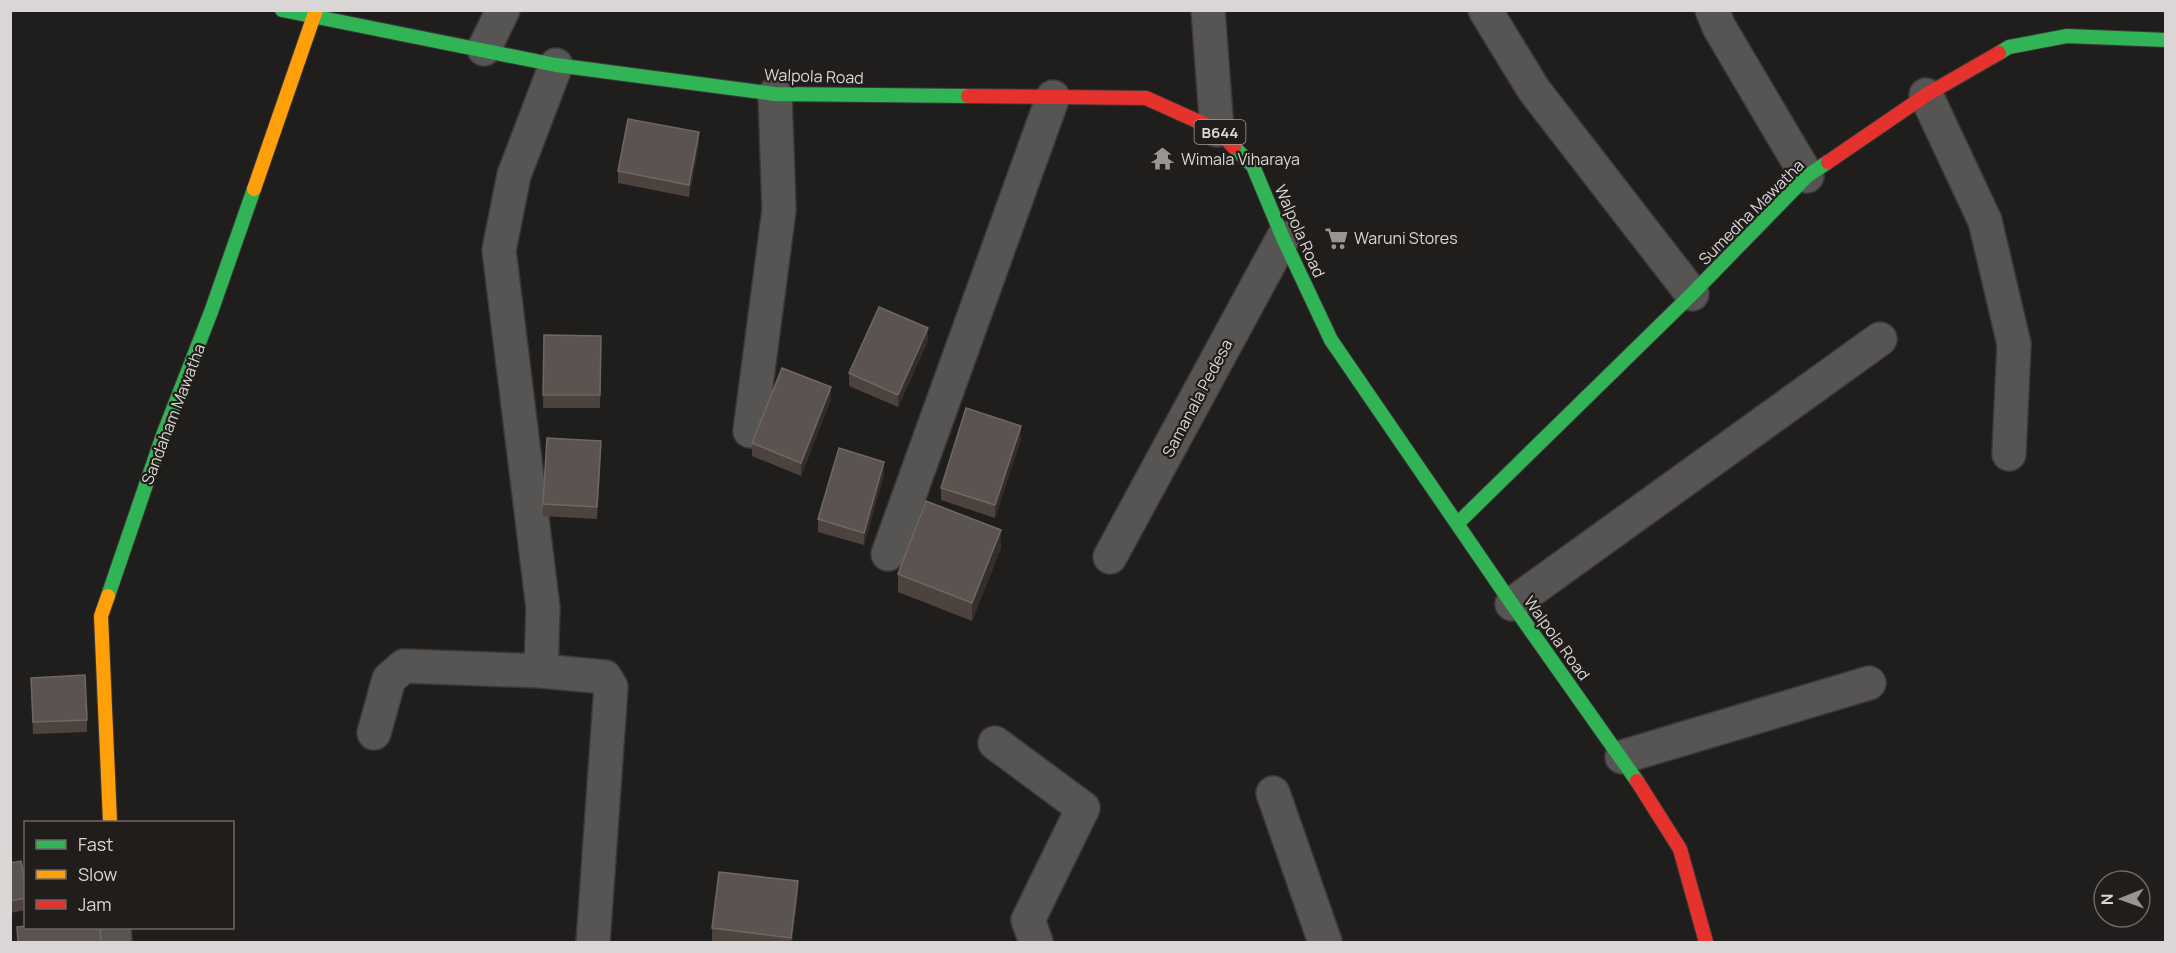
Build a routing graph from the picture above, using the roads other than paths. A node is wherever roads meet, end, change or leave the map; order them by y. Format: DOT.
graph roads {
  1 [pos="282,10"];
  2 [pos="503,10"];
  3 [pos="1208,10"];
  4 [pos="1485,10"];
  5 [pos="1712,10"];
  6 [pos="315,14"];
  7 [pos="2166,40"];
  8 [pos="484,49"];
  9 [pos="556,65"];
  10 [pos="775,94"];
  11 [pos="1926,95"];
  12 [pos="1053,97"];
  13 [pos="1217,130"];
  14 [pos="1807,176"];
  15 [pos="1284,238"];
  16 [pos="1692,294"];
  17 [pos="1880,339"];
  18 [pos="750,431"];
  19 [pos="2009,454"];
  20 [pos="1458,523"];
  21 [pos="888,554"];
  22 [pos="1110,557"];
  23 [pos="1512,604"];
  24 [pos="541,670"];
  25 [pos="1869,683"];
  26 [pos="374,733"];
  27 [pos="995,743"];
  28 [pos="1622,757"];
  29 [pos="1273,793"];
  30 [pos="110,821"];
  31 [pos="593,942"];
  32 [pos="1036,942"];
  33 [pos="1325,942"];
  34 [pos="1706,942"];
  1 -- 6 [label="main road, Walpola Road / B644"];
  2 -- 8 [label="street"];
  3 -- 13 [label="street"];
  4 -- 16 [label="street"];
  5 -- 14 [label="street"];
  6 -- 8 [label="main road, Walpola Road / B644"];
  6 -- 30 [label="main road, Sandaham Mawatha"];
  7 -- 11 [label="main road, Sumedha Mawatha"];
  8 -- 9 [label="main road, Walpola Road / B644"];
  9 -- 10 [label="main road, Walpola Road / B644"];
  9 -- 24 [label="street"];
  10 -- 12 [label="main road, Walpola Road / B644"];
  10 -- 18 [label="street"];
  11 -- 14 [label="main road, Sumedha Mawatha"];
  11 -- 19 [label="street"];
  12 -- 13 [label="main road, Walpola Road / B644"];
  12 -- 21 [label="street"];
  13 -- 15 [label="main road, Walpola Road / B644"];
  14 -- 16 [label="main road, Sumedha Mawatha"];
  15 -- 20 [label="main road, Walpola Road / B644"];
  15 -- 22 [label="street, Samanala Pedesa"];
  16 -- 20 [label="main road, Sumedha Mawatha"];
  17 -- 23 [label="street"];
  20 -- 23 [label="main road, Walpola Road / B644"];
  23 -- 28 [label="main road, Walpola Road / B644"];
  24 -- 26 [label="street"];
  24 -- 31 [label="street"];
  25 -- 28 [label="street"];
  27 -- 32 [label="street"];
  28 -- 34 [label="main road, Walpola Road / B644"];
  29 -- 33 [label="street"];
}
